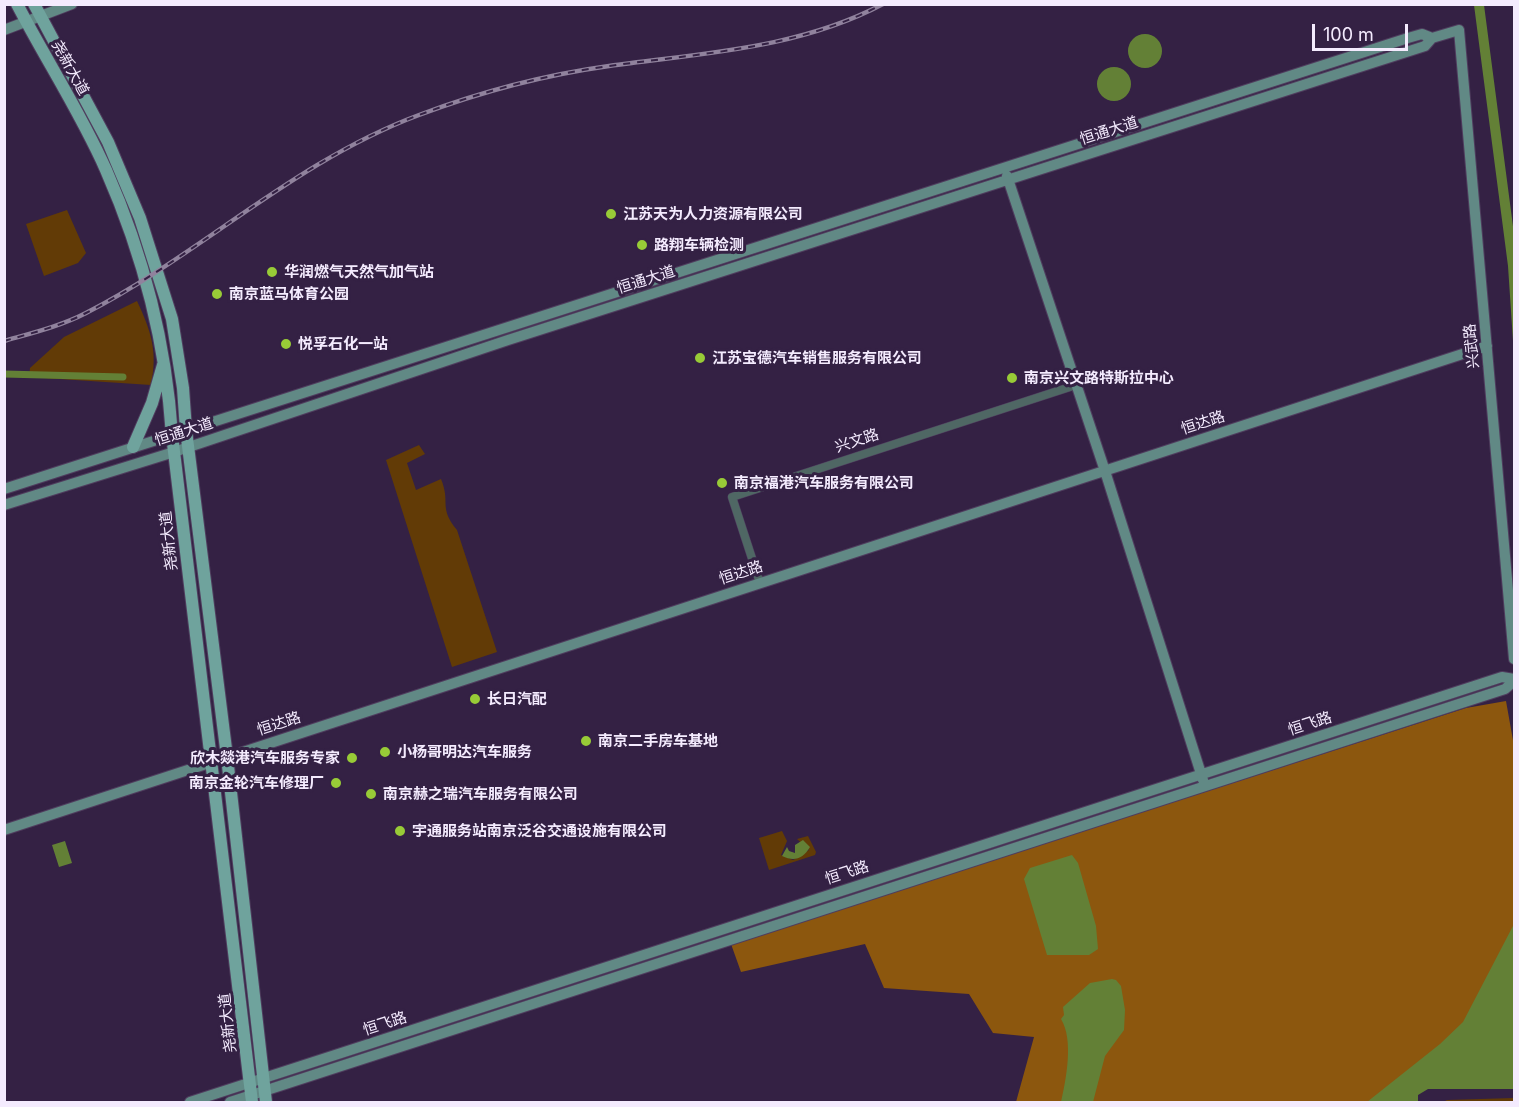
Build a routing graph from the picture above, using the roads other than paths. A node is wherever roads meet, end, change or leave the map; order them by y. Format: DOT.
graph roads {
  1 [pos="17,4"];
  2 [pos="58,4"];
  3 [pos="72,4"];
  4 [pos="38,11"];
  5 [pos="26,19"];
  6 [pos="4,24"];
  7 [pos="4,30"];
  8 [pos="1460,30"];
  9 [pos="1432,38"];
  10 [pos="1004,167"];
  11 [pos="1008,180"];
  12 [pos="1487,346"];
  13 [pos="165,358"];
  14 [pos="1076,385"];
  15 [pos="186,430"];
  16 [pos="172,435"];
  17 [pos="133,447"];
  18 [pos="188,447"];
  19 [pos="174,452"];
  20 [pos="1105,471"];
  21 [pos="4,489"];
  22 [pos="4,505"];
  23 [pos="760,583"];
  24 [pos="1515,659"];
  25 [pos="1515,680"];
  26 [pos="227,757"];
  27 [pos="209,762"];
  28 [pos="1201,774"];
  29 [pos="1204,786"];
  30 [pos="4,830"];
  31 [pos="264,1078"];
  32 [pos="251,1094"];
  33 [pos="265,1097"];
  34 [pos="190,1102"];
  35 [pos="230,1102"];
  1 -- 5 [label="main road, 尧新大道"];
  2 -- 4 [label="main road"];
  3 -- 4 [label="main road"];
  4 -- 5 [label="main road"];
  4 -- 15 [label="main road, 尧新大道"];
  5 -- 6 [label="main road"];
  5 -- 7 [label="main road"];
  5 -- 13 [label="main road, 尧新大道"];
  8 -- 9 [label="main road, 恒通大道"];
  8 -- 12 [label="main road, 兴武路"];
  9 -- 10 [label="main road, 恒通大道"];
  9 -- 11 [label="main road, 恒通大道"];
  10 -- 11 [label="main road"];
  10 -- 15 [label="main road, 恒通大道"];
  11 -- 14 [label="main road"];
  11 -- 18 [label="main road, 恒通大道"];
  12 -- 20 [label="main road, 恒达路"];
  12 -- 24 [label="main road, 兴武路"];
  13 -- 16 [label="main road, 尧新大道"];
  13 -- 17 [label="main road"];
  14 -- 20 [label="main road"];
  14 -- 23 [label="street, 兴文路"];
  15 -- 16 [label="main road, 恒通大道"];
  15 -- 18 [label="main road, 尧新大道"];
  16 -- 17 [label="main road, 恒通大道"];
  16 -- 19 [label="main road, 尧新大道"];
  17 -- 21 [label="main road, 恒通大道"];
  18 -- 19 [label="main road, 恒通大道"];
  18 -- 26 [label="main road, 尧新大道"];
  19 -- 22 [label="main road, 恒通大道"];
  19 -- 27 [label="main road, 尧新大道"];
  20 -- 23 [label="main road, 恒达路"];
  20 -- 28 [label="main road"];
  23 -- 26 [label="main road, 恒达路"];
  25 -- 28 [label="main road, 恒飞路"];
  25 -- 29 [label="main road, 恒飞路"];
  26 -- 27 [label="main road, 恒达路"];
  26 -- 31 [label="main road, 尧新大道"];
  27 -- 30 [label="main road, 恒达路"];
  27 -- 32 [label="main road, 尧新大道"];
  28 -- 29 [label="main road"];
  28 -- 31 [label="main road, 恒飞路"];
  29 -- 33 [label="main road, 恒飞路"];
  31 -- 32 [label="main road, 恒飞路"];
  31 -- 33 [label="main road, 尧新大道"];
  32 -- 33 [label="main road, 恒飞路"];
  32 -- 34 [label="main road, 恒飞路"];
  32 -- 35 [label="main road, 恒飞路"];
}
